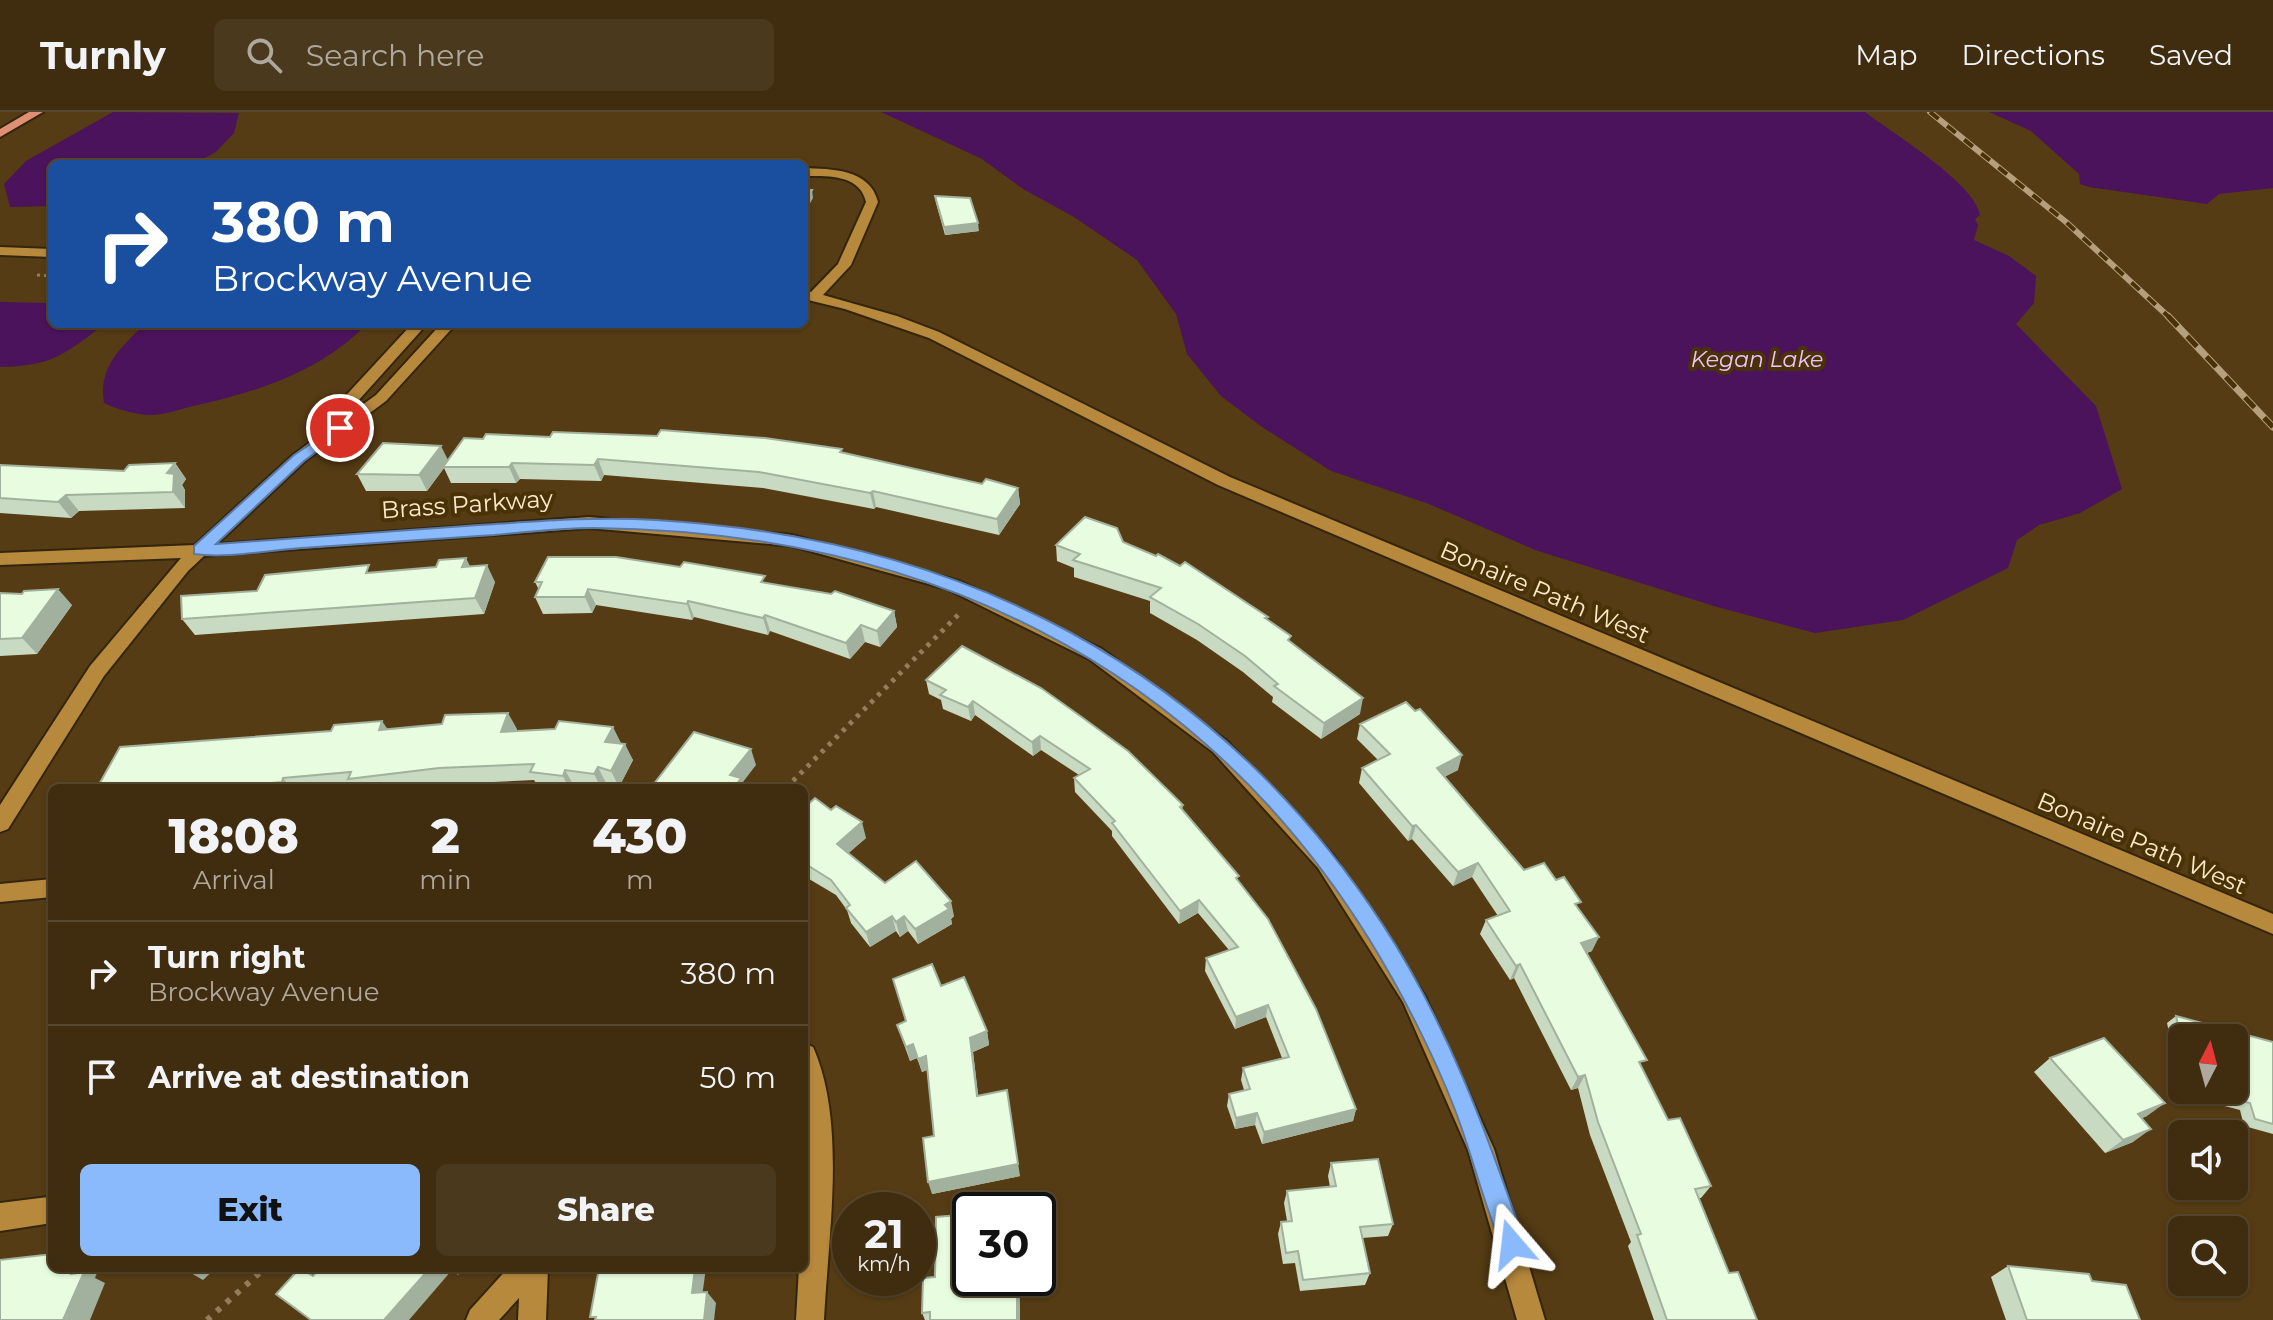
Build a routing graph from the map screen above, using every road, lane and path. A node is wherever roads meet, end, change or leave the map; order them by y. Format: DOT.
graph roads {
  1 [pos="37,112"];
  2 [pos="0,134"];
  3 [pos="808,173"];
  4 [pos="0,251"];
  5 [pos="48,253"];
  6 [pos="809,296"];
  7 [pos="416,328"];
  8 [pos="445,328"];
  9 [pos="299,458"];
  10 [pos="200,550"];
  11 [pos="0,559"];
  12 [pos="959,614"];
  13 [pos="790,784"];
  14 [pos="0,823"];
  15 [pos="48,888"];
  16 [pos="0,893"];
  17 [pos="2273,924"];
  18 [pos="810,1104"];
  19 [pos="48,1209"];
  20 [pos="0,1217"];
  21 [pos="261,1272"];
  22 [pos="523,1272"];
  23 [pos="534,1272"];
  24 [pos="207,1320"];
  25 [pos="480,1320"];
  26 [pos="532,1320"];
  27 [pos="810,1320"];
  28 [pos="1531,1320"];
  1 -- 2 [label="main road"];
  3 -- 6 [label="street"];
  4 -- 5 [label="street"];
  6 -- 17 [label="street, Bonaire Path West"];
  7 -- 9 [label="street"];
  8 -- 9 [label="street"];
  9 -- 10 [label="street"];
  10 -- 11 [label="street, Brass Parkway"];
  10 -- 14 [label="street"];
  10 -- 28 [label="street, Brass Parkway"];
  12 -- 13 [label="path"];
  15 -- 16 [label="street"];
  18 -- 27 [label="street"];
  19 -- 20 [label="street"];
  21 -- 24 [label="path"];
  22 -- 25 [label="street"];
  23 -- 26 [label="street"];
}
